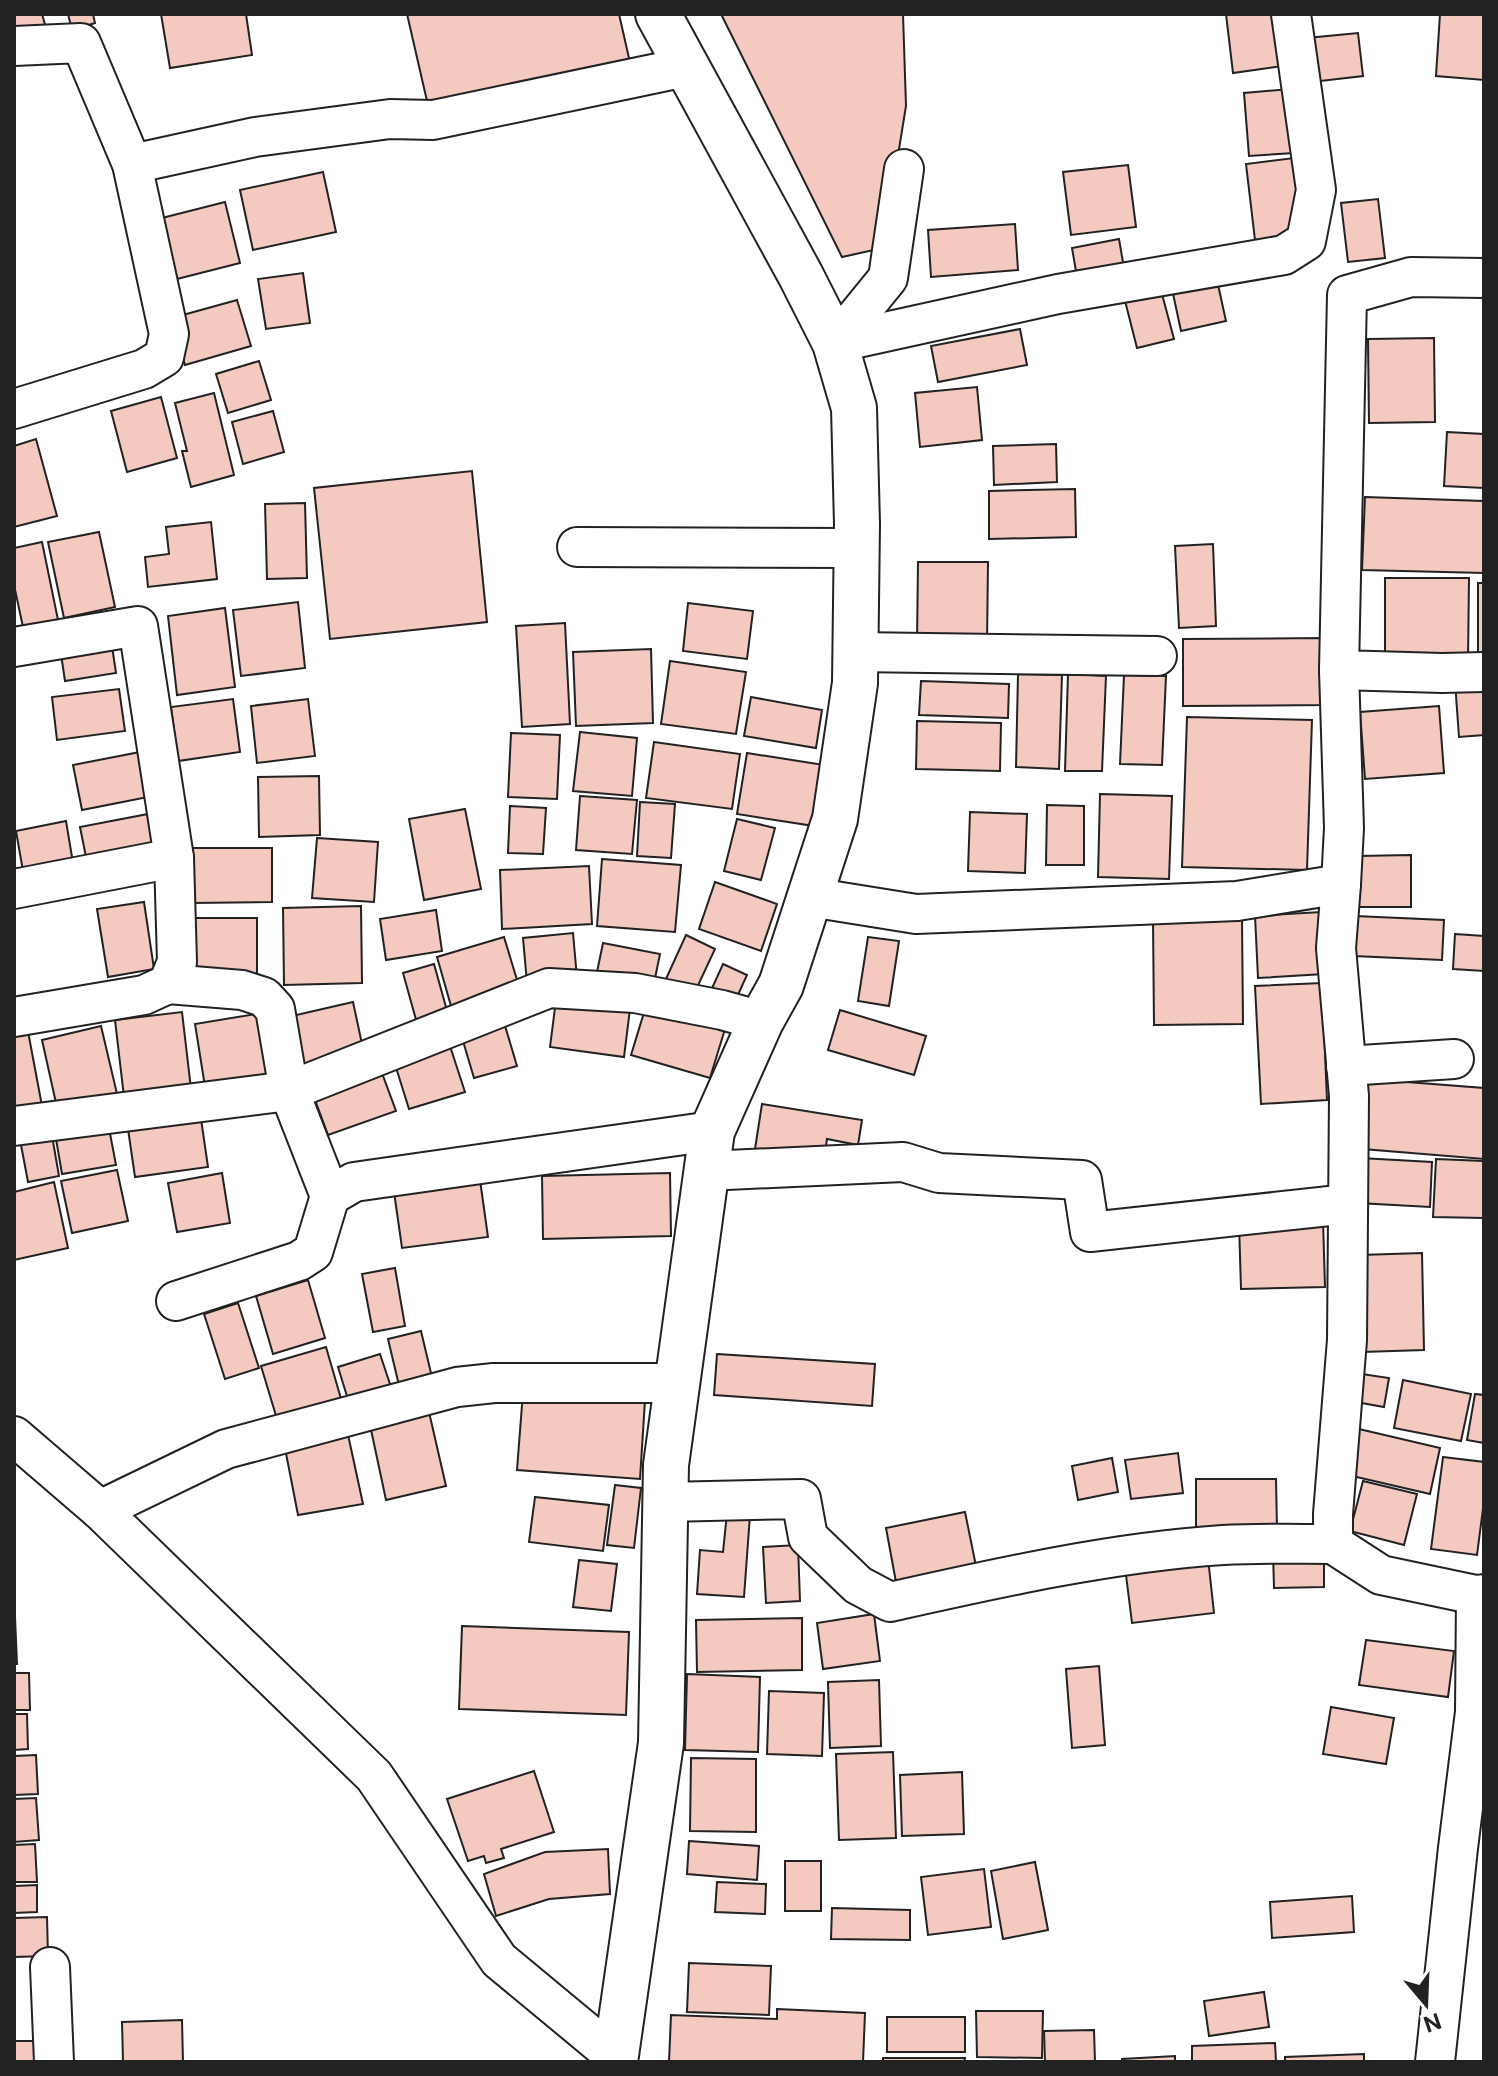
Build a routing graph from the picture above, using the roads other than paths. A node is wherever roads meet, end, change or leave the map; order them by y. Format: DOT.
graph roads {
  1 [pos="658,14"];
  2 [pos="1291,14"];
  3 [pos="14,46"];
  4 [pos="686,67"];
  5 [pos="132,164"];
  6 [pos="904,169"];
  7 [pos="1484,278"];
  8 [pos="835,343"];
  9 [pos="14,409"];
  10 [pos="577,547"];
  11 [pos="857,548"];
  12 [pos="14,647"];
  13 [pos="855,652"];
  14 [pos="1157,656"];
  15 [pos="1339,670"];
  16 [pos="1484,672"];
  17 [pos="174,858"];
  18 [pos="1341,884"];
  19 [pos="14,889"];
  20 [pos="810,897"];
  21 [pos="168,984"];
  22 [pos="14,1017"];
  23 [pos="761,1021"];
  24 [pos="1454,1059"];
  25 [pos="1346,1066"];
  26 [pos="289,1091"];
  27 [pos="14,1126"];
  28 [pos="709,1151"];
  29 [pos="330,1196"];
  30 [pos="1348,1204"];
  31 [pos="176,1301"];
  32 [pos="678,1383"];
  33 [pos="14,1436"];
  34 [pos="665,1502"];
  35 [pos="100,1510"];
  36 [pos="1333,1544"];
  37 [pos="1480,1594"];
  38 [pos="50,1967"];
  39 [pos="616,2059"];
  40 [pos="54,2062"];
  41 [pos="1435,2062"];
  1 -- 4 [label="street"];
  2 -- 8 [label="street"];
  3 -- 5 [label="street"];
  4 -- 5 [label="street"];
  4 -- 8 [label="street"];
  5 -- 9 [label="street"];
  6 -- 8 [label="street"];
  7 -- 15 [label="street"];
  8 -- 11 [label="street"];
  10 -- 11 [label="street"];
  11 -- 13 [label="street"];
  12 -- 17 [label="street"];
  13 -- 14 [label="street"];
  13 -- 20 [label="street"];
  15 -- 16 [label="street"];
  15 -- 18 [label="street"];
  17 -- 19 [label="street"];
  17 -- 21 [label="street"];
  18 -- 20 [label="street"];
  18 -- 25 [label="street"];
  20 -- 23 [label="street"];
  21 -- 22 [label="street"];
  21 -- 26 [label="street"];
  23 -- 26 [label="street"];
  23 -- 28 [label="street"];
  24 -- 25 [label="street"];
  25 -- 30 [label="street"];
  26 -- 27 [label="street"];
  26 -- 29 [label="street"];
  28 -- 29 [label="street"];
  28 -- 30 [label="street"];
  28 -- 32 [label="street"];
  29 -- 31 [label="street"];
  30 -- 36 [label="street"];
  32 -- 34 [label="street"];
  32 -- 35 [label="street"];
  33 -- 35 [label="street"];
  34 -- 36 [label="street"];
  34 -- 39 [label="street"];
  35 -- 39 [label="street"];
  36 -- 37 [label="street"];
  37 -- 41 [label="street"];
  38 -- 40 [label="street"];
}
